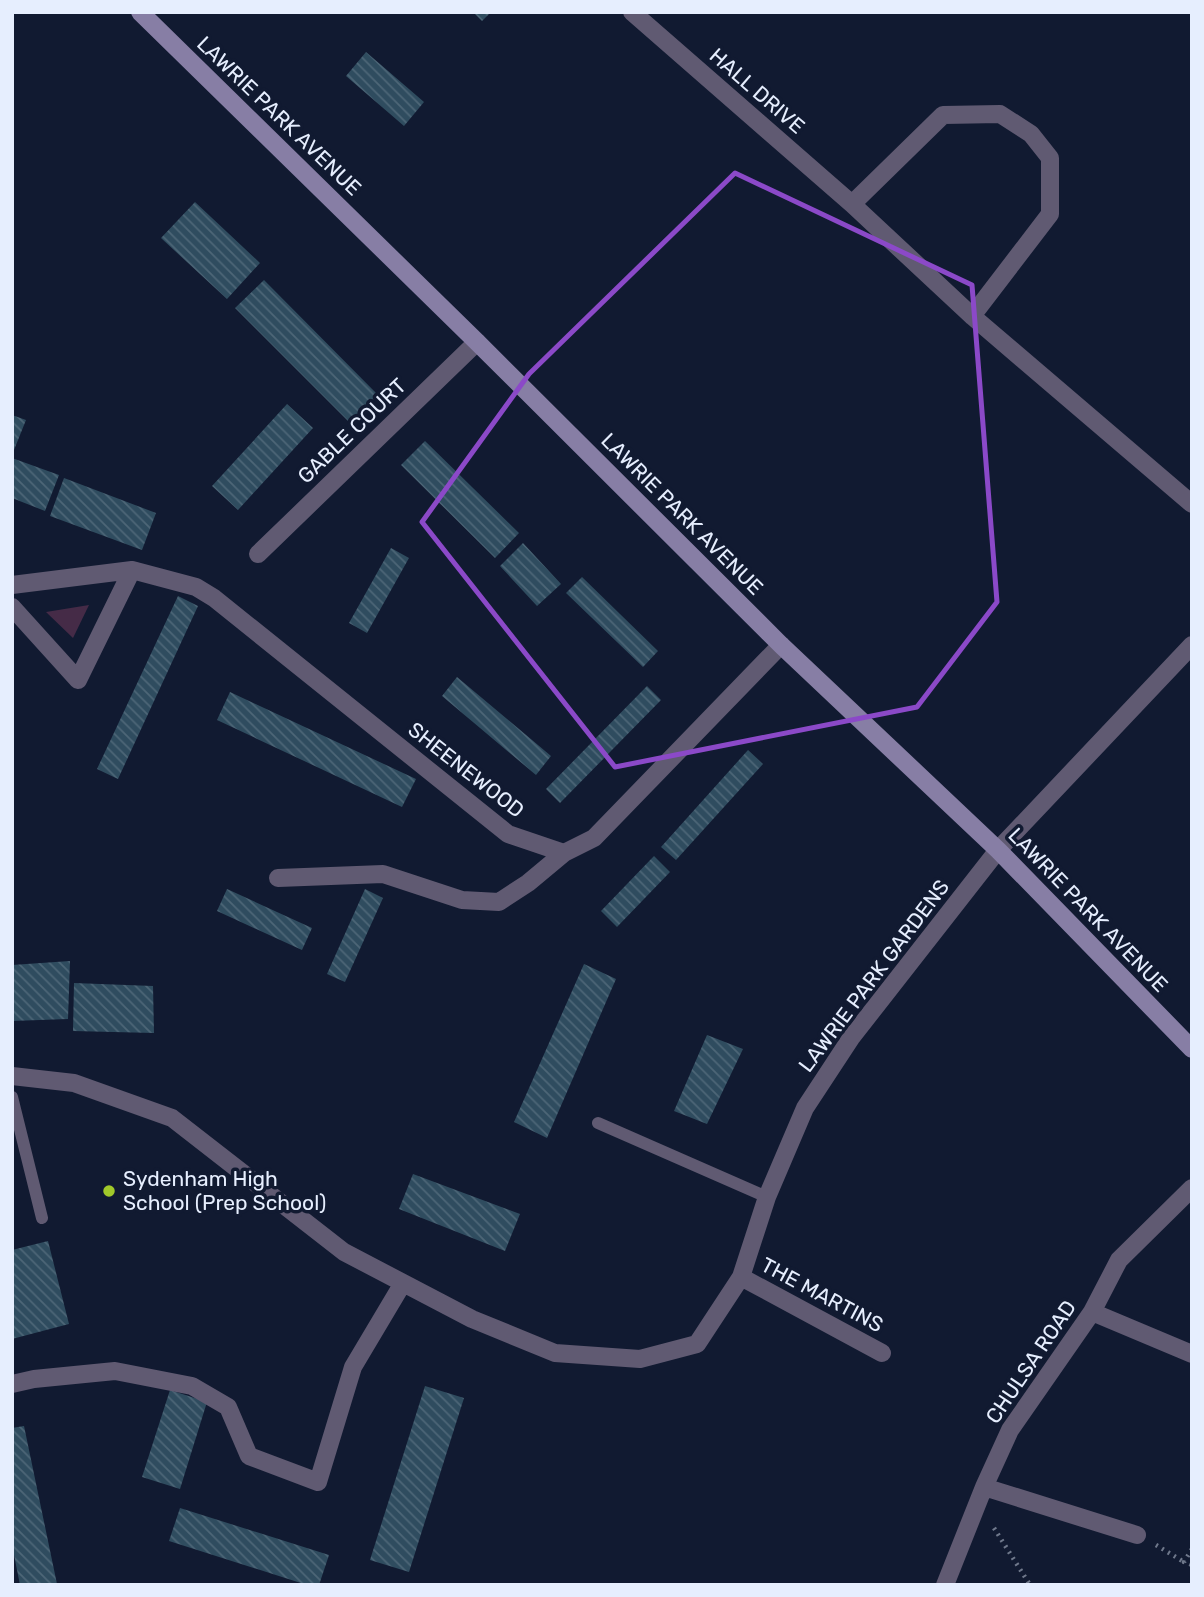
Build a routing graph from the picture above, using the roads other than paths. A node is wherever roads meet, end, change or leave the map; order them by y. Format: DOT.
graph roads {
  1 [pos="140,12"];
  2 [pos="632,12"];
  3 [pos="852,204"];
  4 [pos="972,316"];
  5 [pos="477,342"];
  6 [pos="1192,504"];
  7 [pos="258,554"];
  8 [pos="132,570"];
  9 [pos="12,585"];
  10 [pos="12,607"];
  11 [pos="781,645"];
  12 [pos="1192,645"];
  13 [pos="998,850"];
  14 [pos="564,853"];
  15 [pos="278,878"];
  16 [pos="1192,1049"];
  17 [pos="12,1076"];
  18 [pos="12,1097"];
  19 [pos="598,1123"];
  20 [pos="1192,1188"];
  21 [pos="767,1197"];
  22 [pos="42,1218"];
  23 [pos="741,1278"];
  24 [pos="402,1283"];
  25 [pos="1092,1312"];
  26 [pos="882,1353"];
  27 [pos="1192,1354"];
  28 [pos="12,1384"];
  29 [pos="981,1496"];
  30 [pos="1137,1535"];
  31 [pos="945,1585"];
  1 -- 5 [label="street, LAWRIE PARK AVENUE"];
  2 -- 3 [label="street, HALL DRIVE"];
  3 -- 4 [label="street, HALL DRIVE"];
  3 -- 4 [label="street"];
  4 -- 6 [label="street, HALL DRIVE"];
  5 -- 7 [label="street, GABLE COURT"];
  5 -- 11 [label="street, LAWRIE PARK AVENUE"];
  8 -- 9 [label="street, SHEENEWOOD"];
  8 -- 10 [label="street"];
  8 -- 14 [label="street, SHEENEWOOD"];
  11 -- 13 [label="street, LAWRIE PARK AVENUE"];
  11 -- 14 [label="street"];
  12 -- 13 [label="street, LAWRIE PARK GARDENS"];
  13 -- 16 [label="street, LAWRIE PARK AVENUE"];
  13 -- 21 [label="street, LAWRIE PARK GARDENS"];
  14 -- 15 [label="street"];
  17 -- 24 [label="street, LAWRIE PARK GARDENS"];
  18 -- 22 [label="lane"];
  19 -- 21 [label="lane"];
  20 -- 25 [label="street, CHULSA ROAD"];
  21 -- 23 [label="street, LAWRIE PARK GARDENS"];
  23 -- 24 [label="street, LAWRIE PARK GARDENS"];
  23 -- 26 [label="street, THE MARTINS"];
  24 -- 28 [label="street"];
  25 -- 27 [label="street"];
  25 -- 29 [label="street, CHULSA ROAD"];
  29 -- 30 [label="street"];
  29 -- 31 [label="street, CHULSA ROAD"];
}
